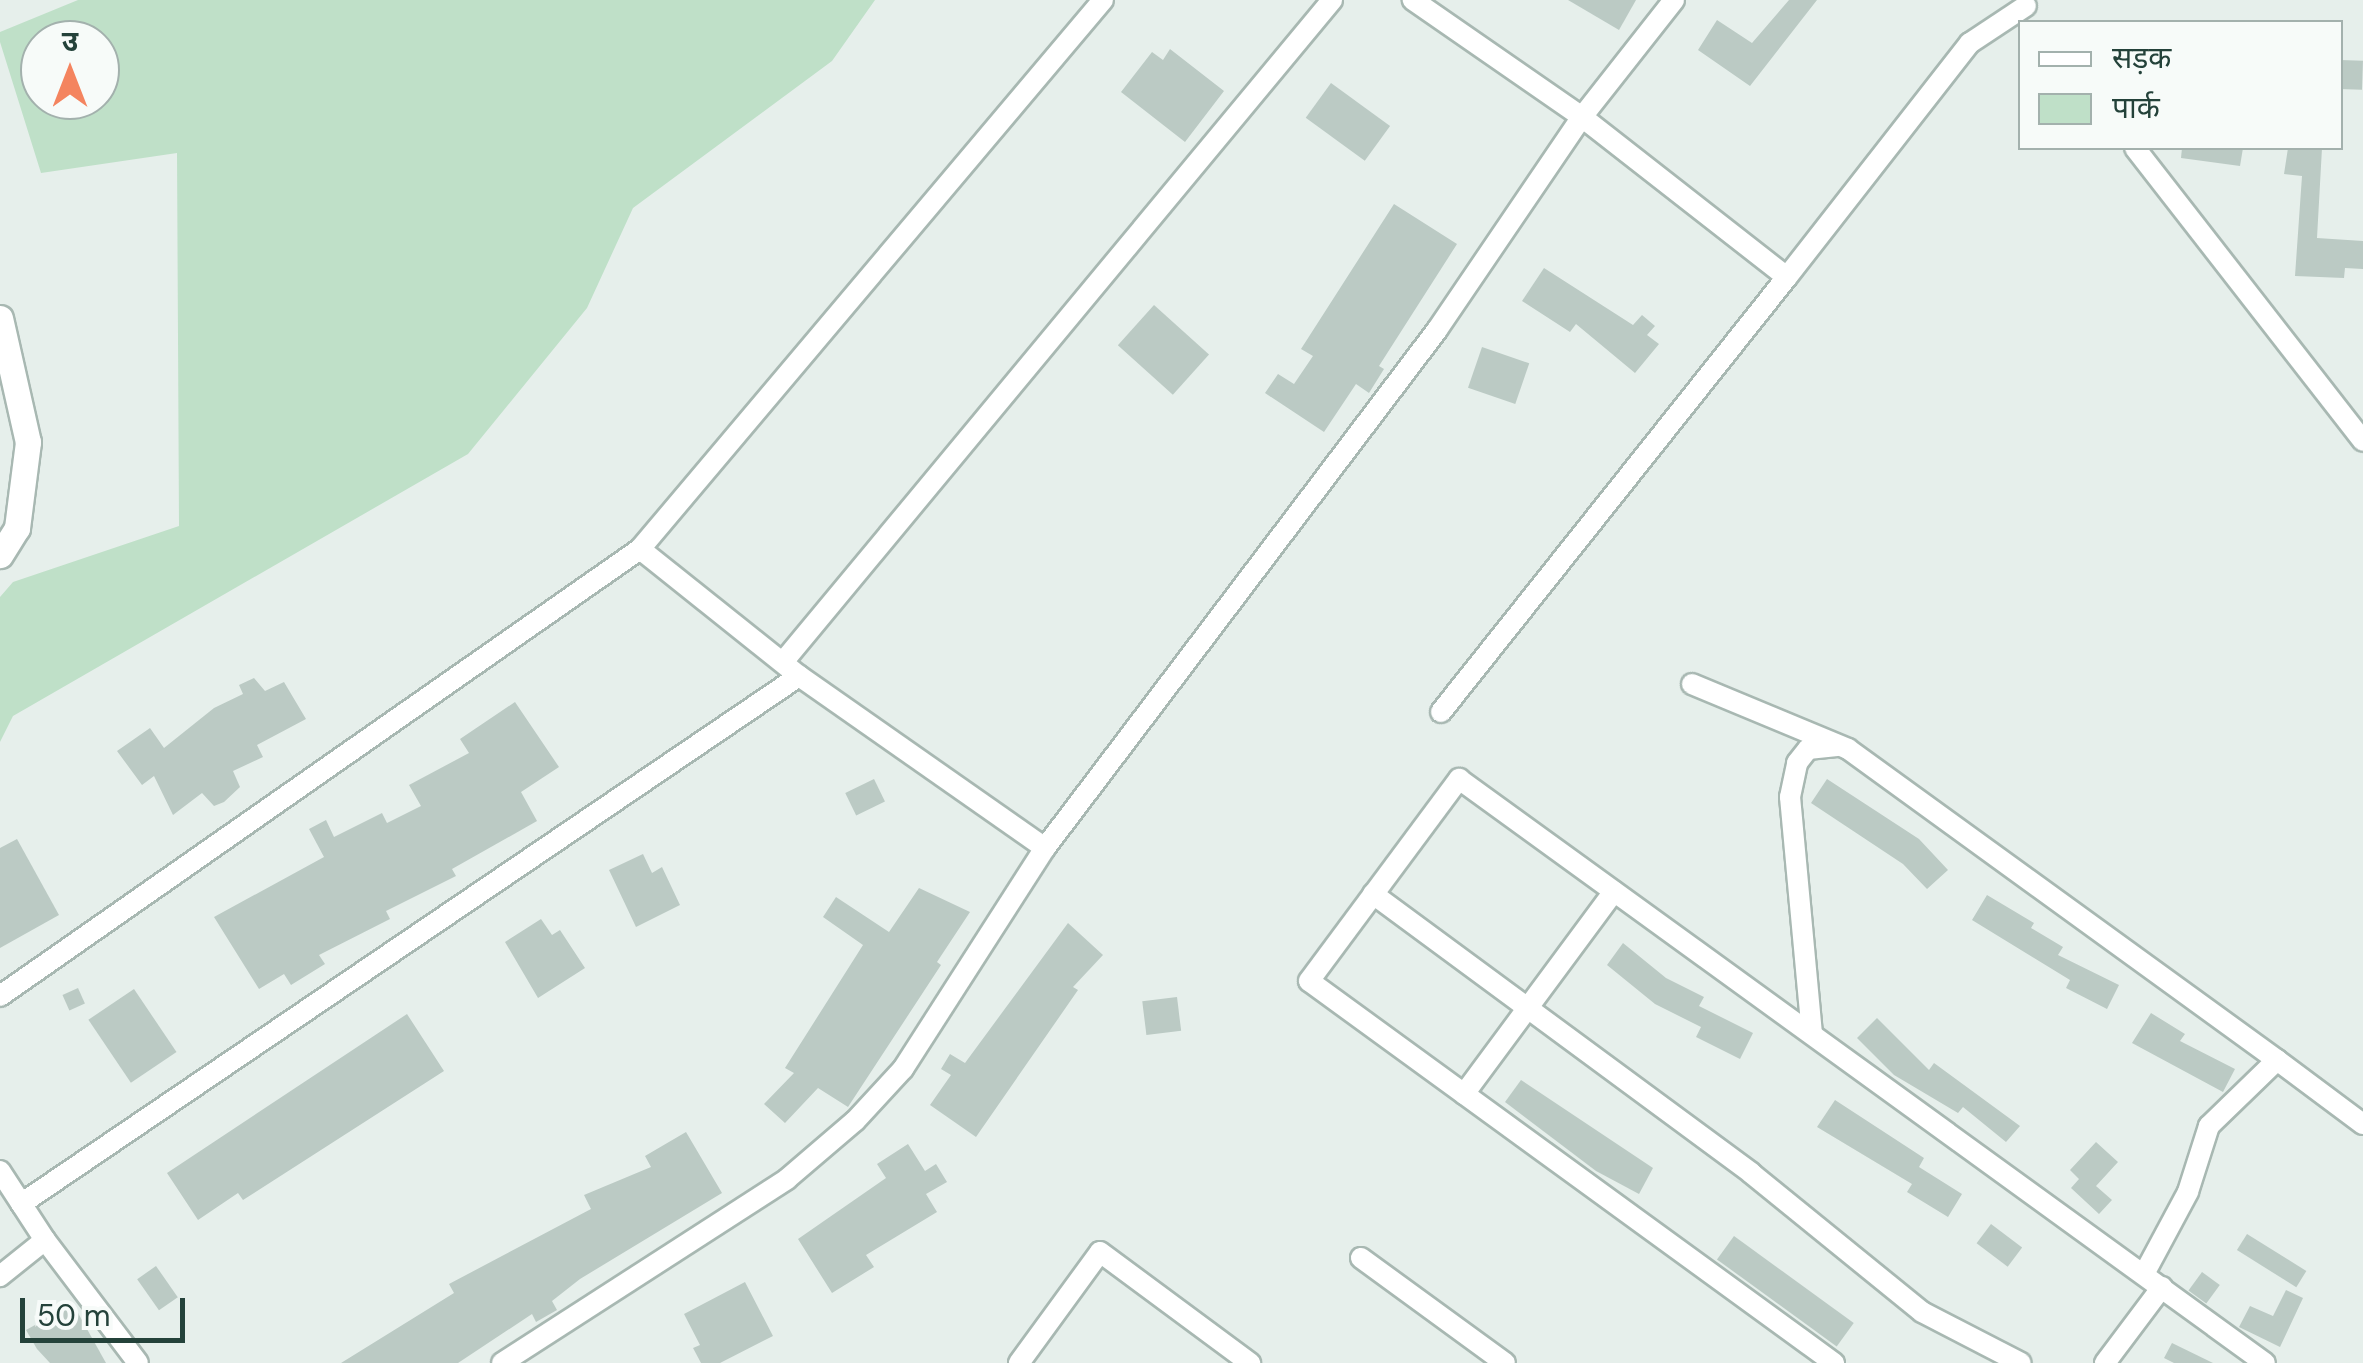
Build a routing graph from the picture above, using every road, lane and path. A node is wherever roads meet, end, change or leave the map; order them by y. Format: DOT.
graph roads {
  1 [pos="1103,0"];
  2 [pos="1332,0"];
  3 [pos="1413,0"];
  4 [pos="1674,0"];
  5 [pos="2029,9"];
  6 [pos="1582,117"];
  7 [pos="2138,150"];
  8 [pos="1787,276"];
  9 [pos="0,318"];
  10 [pos="2363,442"];
  11 [pos="640,549"];
  12 [pos="0,555"];
  13 [pos="791,669"];
  14 [pos="1692,684"];
  15 [pos="1441,712"];
  16 [pos="1848,749"];
  17 [pos="1046,848"];
  18 [pos="1614,891"];
  19 [pos="1373,894"];
  20 [pos="0,996"];
  21 [pos="1530,1005"];
  22 [pos="1812,1034"];
  23 [pos="2276,1060"];
  24 [pos="1464,1094"];
  25 [pos="2363,1124"];
  26 [pos="0,1172"];
  27 [pos="21,1204"];
  28 [pos="45,1240"];
  29 [pos="1361,1258"];
  30 [pos="2144,1274"];
  31 [pos="0,1276"];
  32 [pos="2162,1287"];
  33 [pos="138,1363"];
  34 [pos="502,1363"];
  35 [pos="1019,1363"];
  36 [pos="1250,1363"];
  37 [pos="1505,1363"];
  38 [pos="1834,1363"];
  39 [pos="2021,1363"];
  40 [pos="2106,1363"];
  41 [pos="2264,1363"];
  1 -- 11 [label="street"];
  2 -- 13 [label="street"];
  3 -- 6 [label="street"];
  4 -- 6 [label="street"];
  5 -- 8 [label="street"];
  6 -- 8 [label="street"];
  6 -- 17 [label="street"];
  7 -- 10 [label="street"];
  8 -- 15 [label="street"];
  9 -- 12 [label="street"];
  11 -- 13 [label="street"];
  11 -- 20 [label="street"];
  13 -- 17 [label="street"];
  13 -- 27 [label="street"];
  14 -- 16 [label="street"];
  16 -- 22 [label="street"];
  16 -- 23 [label="street"];
  17 -- 34 [label="street"];
  18 -- 19 [label="street"];
  18 -- 21 [label="street"];
  18 -- 22 [label="street"];
  19 -- 21 [label="street"];
  19 -- 24 [label="street"];
  21 -- 24 [label="street"];
  21 -- 39 [label="street"];
  22 -- 30 [label="street"];
  23 -- 25 [label="street"];
  23 -- 30 [label="street"];
  24 -- 38 [label="street"];
  26 -- 27 [label="street"];
  27 -- 28 [label="street"];
  28 -- 31 [label="street"];
  28 -- 33 [label="street"];
  29 -- 37 [label="street"];
  30 -- 32 [label="street"];
  32 -- 40 [label="street"];
  32 -- 41 [label="street"];
  35 -- 36 [label="street"];
}
